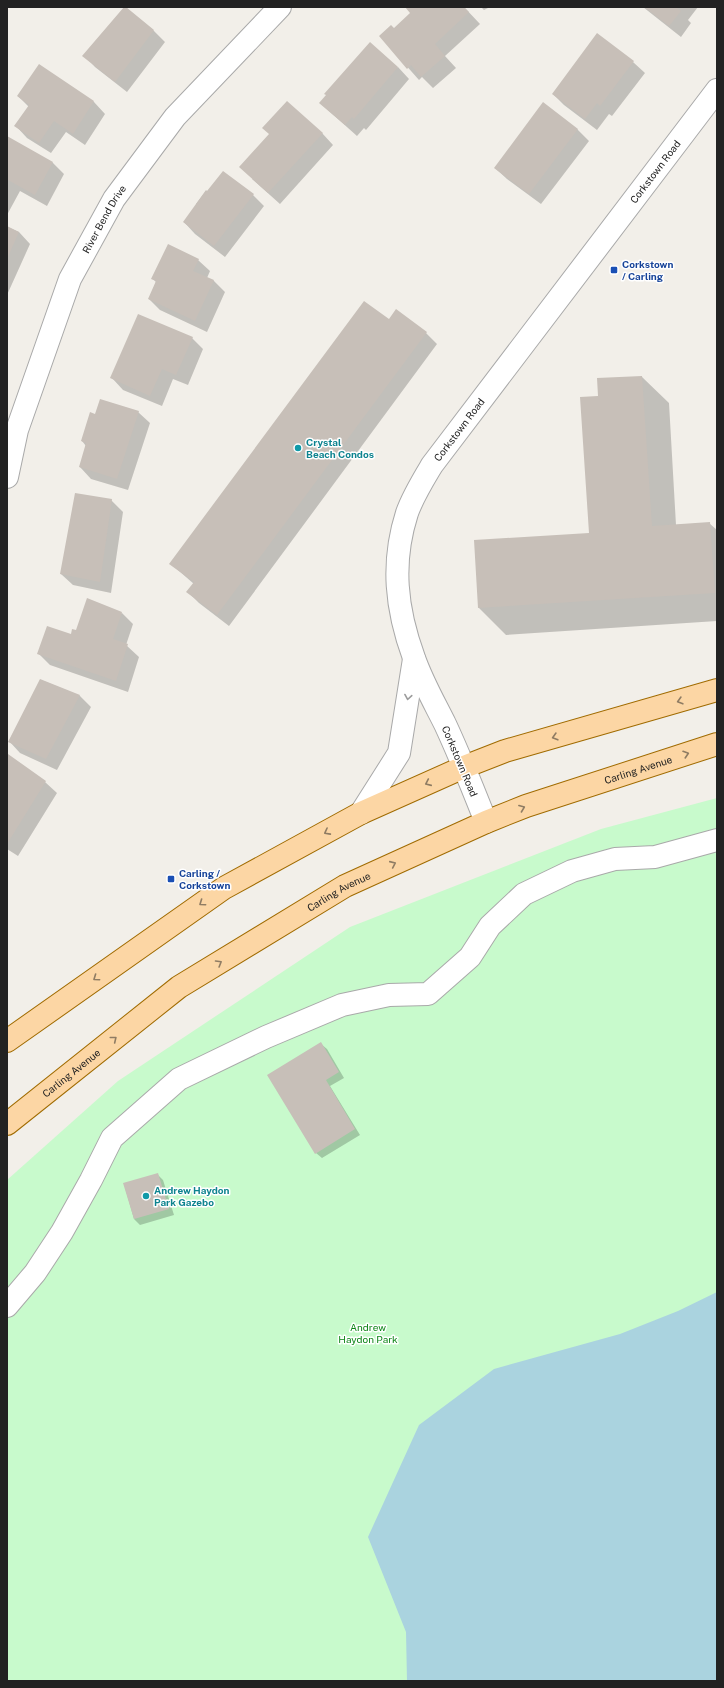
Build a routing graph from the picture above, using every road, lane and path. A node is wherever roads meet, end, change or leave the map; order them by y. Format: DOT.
graph roads {
  1 [pos="280,7"];
  2 [pos="717,90"];
  3 [pos="7,477"];
  4 [pos="414,659"];
  5 [pos="717,690"];
  6 [pos="717,744"];
  7 [pos="464,767"];
  8 [pos="361,813"];
  9 [pos="486,822"];
  10 [pos="717,840"];
  11 [pos="7,1041"];
  12 [pos="7,1124"];
  13 [pos="7,1306"];
  1 -- 3 [label="street, River Bend Drive"];
  2 -- 4 [label="street, Corkstown Road"];
  4 -- 7 [label="street, Corkstown Road"];
  4 -- 8 [label="street, one-way"];
  5 -- 7 [label="main road, one-way"];
  9 -- 6 [label="main road, Carling Avenue, one-way"];
  7 -- 8 [label="main road, one-way"];
  7 -- 9 [label="street, Corkstown Road"];
  8 -- 11 [label="main road, one-way"];
  12 -- 9 [label="main road, Carling Avenue, one-way"];
  10 -- 13 [label="street"];
}
